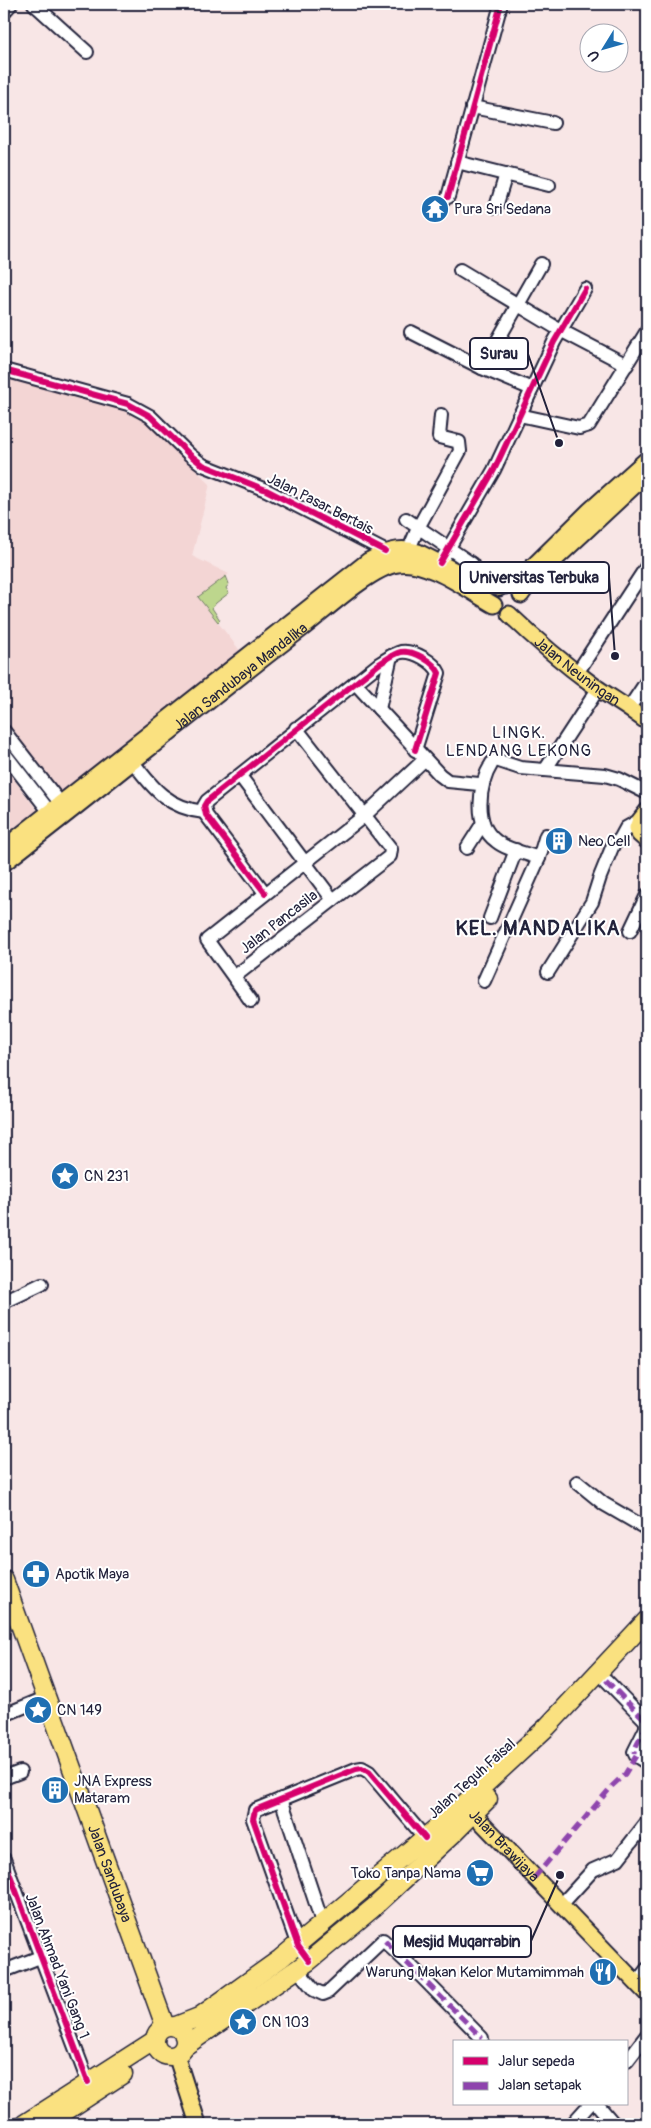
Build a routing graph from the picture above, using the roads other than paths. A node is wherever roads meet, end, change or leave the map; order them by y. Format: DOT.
graph roads {
  1 [pos="11,4"];
  2 [pos="34,4"];
  3 [pos="501,4"];
  4 [pos="4,12"];
  5 [pos="87,52"];
  6 [pos="472,107"];
  7 [pos="554,123"];
  8 [pos="457,162"];
  9 [pos="506,174"];
  10 [pos="549,185"];
  11 [pos="448,197"];
  12 [pos="496,207"];
  13 [pos="541,264"];
  14 [pos="460,270"];
  15 [pos="585,289"];
  16 [pos="517,305"];
  17 [pos="560,330"];
  18 [pos="411,332"];
  19 [pos="647,332"];
  20 [pos="627,365"];
  21 [pos="482,368"];
  22 [pos="4,370"];
  23 [pos="532,389"];
  24 [pos="441,414"];
  25 [pos="519,416"];
  26 [pos="647,459"];
  27 [pos="647,474"];
  28 [pos="406,518"];
  29 [pos="421,523"];
  30 [pos="450,545"];
  31 [pos="410,550"];
  32 [pos="385,551"];
  33 [pos="440,563"];
  34 [pos="472,564"];
  35 [pos="647,566"];
  36 [pos="502,587"];
  37 [pos="521,595"];
  38 [pos="330,599"];
  39 [pos="494,605"];
  40 [pos="510,614"];
  41 [pos="391,656"];
  42 [pos="241,668"];
  43 [pos="577,673"];
  44 [pos="647,681"];
  45 [pos="355,683"];
  46 [pos="598,688"];
  47 [pos="629,708"];
  48 [pos="379,709"];
  49 [pos="647,722"];
  50 [pos="296,728"];
  51 [pos="4,730"];
  52 [pos="4,753"];
  53 [pos="420,755"];
  54 [pos="133,762"];
  55 [pos="545,770"];
  56 [pos="240,776"];
  57 [pos="479,784"];
  58 [pos="647,793"];
  59 [pos="59,812"];
  60 [pos="204,812"];
  61 [pos="644,815"];
  62 [pos="364,816"];
  63 [pos="483,822"];
  64 [pos="546,835"];
  65 [pos="647,841"];
  66 [pos="4,848"];
  67 [pos="467,848"];
  68 [pos="516,850"];
  69 [pos="539,858"];
  70 [pos="305,862"];
  71 [pos="4,864"];
  72 [pos="265,894"];
  73 [pos="647,895"];
  74 [pos="333,900"];
  75 [pos="490,918"];
  76 [pos="630,931"];
  77 [pos="548,972"];
  78 [pos="234,977"];
  79 [pos="484,981"];
  80 [pos="251,1001"];
  81 [pos="42,1284"];
  82 [pos="4,1302"];
  83 [pos="577,1482"];
  84 [pos="647,1529"];
  85 [pos="4,1580"];
  86 [pos="647,1620"];
  87 [pos="647,1637"];
  88 [pos="606,1680"];
  89 [pos="45,1698"];
  90 [pos="4,1715"];
  91 [pos="647,1764"];
  92 [pos="20,1772"];
  93 [pos="4,1778"];
  94 [pos="281,1799"];
  95 [pos="469,1809"];
  96 [pos="647,1822"];
  97 [pos="425,1838"];
  98 [pos="4,1859"];
  99 [pos="362,1892"];
  100 [pos="561,1905"];
  101 [pos="373,1908"];
  102 [pos="323,1924"];
  103 [pos="298,1946"];
  104 [pos="40,1956"];
  105 [pos="303,1965"];
  106 [pos="647,1969"];
  107 [pos="4,1971"];
  108 [pos="636,1983"];
  109 [pos="647,1994"];
  110 [pos="647,2035"];
  111 [pos="164,2036"];
  112 [pos="482,2038"];
  113 [pos="180,2050"];
  114 [pos="628,2060"];
  115 [pos="88,2082"];
  116 [pos="588,2106"];
  117 [pos="599,2106"];
  118 [pos="24,2124"];
  119 [pos="46,2124"];
  120 [pos="198,2124"];
  121 [pos="572,2124"];
  122 [pos="614,2124"];
  1 -- 4 [label="street"];
  2 -- 5 [label="street"];
  3 -- 6 [label="street"];
  6 -- 7 [label="street"];
  6 -- 8 [label="street"];
  8 -- 9 [label="street"];
  8 -- 11 [label="street"];
  9 -- 10 [label="street"];
  9 -- 12 [label="street"];
  13 -- 16 [label="street"];
  14 -- 16 [label="street"];
  15 -- 17 [label="street"];
  16 -- 17 [label="street"];
  16 -- 21 [label="street"];
  17 -- 20 [label="street"];
  17 -- 23 [label="street"];
  18 -- 21 [label="street"];
  19 -- 20 [label="street"];
  20 -- 25 [label="street"];
  21 -- 23 [label="street"];
  22 -- 32 [label="street, Jalan Pasar Bertais"];
  23 -- 25 [label="street"];
  24 -- 29 [label="street"];
  25 -- 30 [label="street"];
  26 -- 36 [label="main road"];
  27 -- 37 [label="main road"];
  28 -- 29 [label="street"];
  29 -- 30 [label="street"];
  29 -- 31 [label="street"];
  30 -- 33 [label="street"];
  30 -- 34 [label="street"];
  31 -- 32 [label="main road"];
  31 -- 33 [label="main road"];
  32 -- 38 [label="main road"];
  33 -- 36 [label="main road"];
  35 -- 43 [label="street"];
  36 -- 37 [label="main road"];
  36 -- 39 [label="main road"];
  37 -- 40 [label="main road"];
  38 -- 39 [label="main road, Jalan Sandubaya Mandalika"];
  38 -- 42 [label="main road, Jalan Sandubaya Mandalika"];
  39 -- 40 [label="main road"];
  40 -- 43 [label="main road, Jalan Neuningan"];
  41 -- 45 [label="street"];
  41 -- 48 [label="street"];
  41 -- 53 [label="street"];
  42 -- 54 [label="main road, Jalan Sandubaya Mandalika"];
  42 -- 59 [label="main road"];
  43 -- 46 [label="main road, Jalan Neuningan"];
  44 -- 47 [label="street"];
  45 -- 48 [label="street"];
  45 -- 50 [label="street"];
  46 -- 47 [label="main road, Jalan Neuningan"];
  46 -- 55 [label="street"];
  47 -- 49 [label="main road, Jalan Neuningan"];
  48 -- 53 [label="street"];
  50 -- 56 [label="street"];
  50 -- 62 [label="street"];
  51 -- 59 [label="street"];
  52 -- 59 [label="street"];
  53 -- 57 [label="street"];
  53 -- 62 [label="street"];
  54 -- 59 [label="main road, Jalan Sandubaya Mandalika"];
  54 -- 60 [label="street"];
  55 -- 58 [label="street"];
  55 -- 63 [label="street"];
  56 -- 60 [label="street"];
  56 -- 70 [label="street, Jalan Pancasila"];
  59 -- 66 [label="main road"];
  59 -- 71 [label="main road, Jalan Sandubaya Mandalika"];
  60 -- 72 [label="street"];
  61 -- 65 [label="main road"];
  61 -- 77 [label="street"];
  62 -- 70 [label="street"];
  62 -- 74 [label="street"];
  63 -- 67 [label="street"];
  63 -- 68 [label="street"];
  64 -- 69 [label="street"];
  68 -- 69 [label="street"];
  68 -- 75 [label="street"];
  69 -- 79 [label="street"];
  70 -- 72 [label="street"];
  70 -- 74 [label="street, Jalan Pancasila"];
  72 -- 78 [label="street"];
  73 -- 76 [label="street"];
  74 -- 78 [label="street, Jalan Pancasila"];
  78 -- 80 [label="street"];
  81 -- 82 [label="street"];
  83 -- 84 [label="street"];
  85 -- 89 [label="highway, Jalan Sandubaya"];
  86 -- 95 [label="highway, Jalan Teguh Faisal"];
  87 -- 88 [label="highway, Jalan Teguh Faisal"];
  88 -- 91 [label="street"];
  88 -- 95 [label="highway, Jalan Teguh Faisal"];
  89 -- 90 [label="street"];
  89 -- 111 [label="highway, Jalan Sandubaya"];
  92 -- 93 [label="street"];
  94 -- 97 [label="street"];
  94 -- 102 [label="street"];
  94 -- 103 [label="street"];
  95 -- 97 [label="highway, Jalan Teguh Faisal"];
  95 -- 100 [label="main road, Jalan Brawijaya"];
  95 -- 101 [label="highway, Jalan Teguh Faisal"];
  96 -- 100 [label="street"];
  97 -- 99 [label="highway, Jalan Teguh Faisal"];
  98 -- 104 [label="street, Jalan Ahmad Yani Gang 1"];
  99 -- 101 [label="highway"];
  99 -- 102 [label="highway, Jalan Teguh Faisal"];
  100 -- 108 [label="main road, Jalan Brawijaya"];
  101 -- 105 [label="highway, Jalan Teguh Faisal"];
  102 -- 103 [label="highway, Jalan Teguh Faisal"];
  103 -- 105 [label="street"];
  103 -- 111 [label="highway, Jalan Teguh Faisal"];
  104 -- 107 [label="street"];
  104 -- 115 [label="street, Jalan Ahmad Yani Gang 1"];
  105 -- 112 [label="street"];
  105 -- 113 [label="highway, Jalan Teguh Faisal"];
  106 -- 108 [label="street"];
  108 -- 109 [label="main road, Jalan Brawijaya"];
  110 -- 114 [label="street"];
  111 -- 113 [label="highway"];
  111 -- 113 [label="highway, Jalan Sandubaya"];
  111 -- 115 [label="highway"];
  111 -- 119 [label="highway"];
  113 -- 120 [label="main road"];
  115 -- 118 [label="highway"];
  116 -- 121 [label="street"];
  117 -- 122 [label="street"];
}
